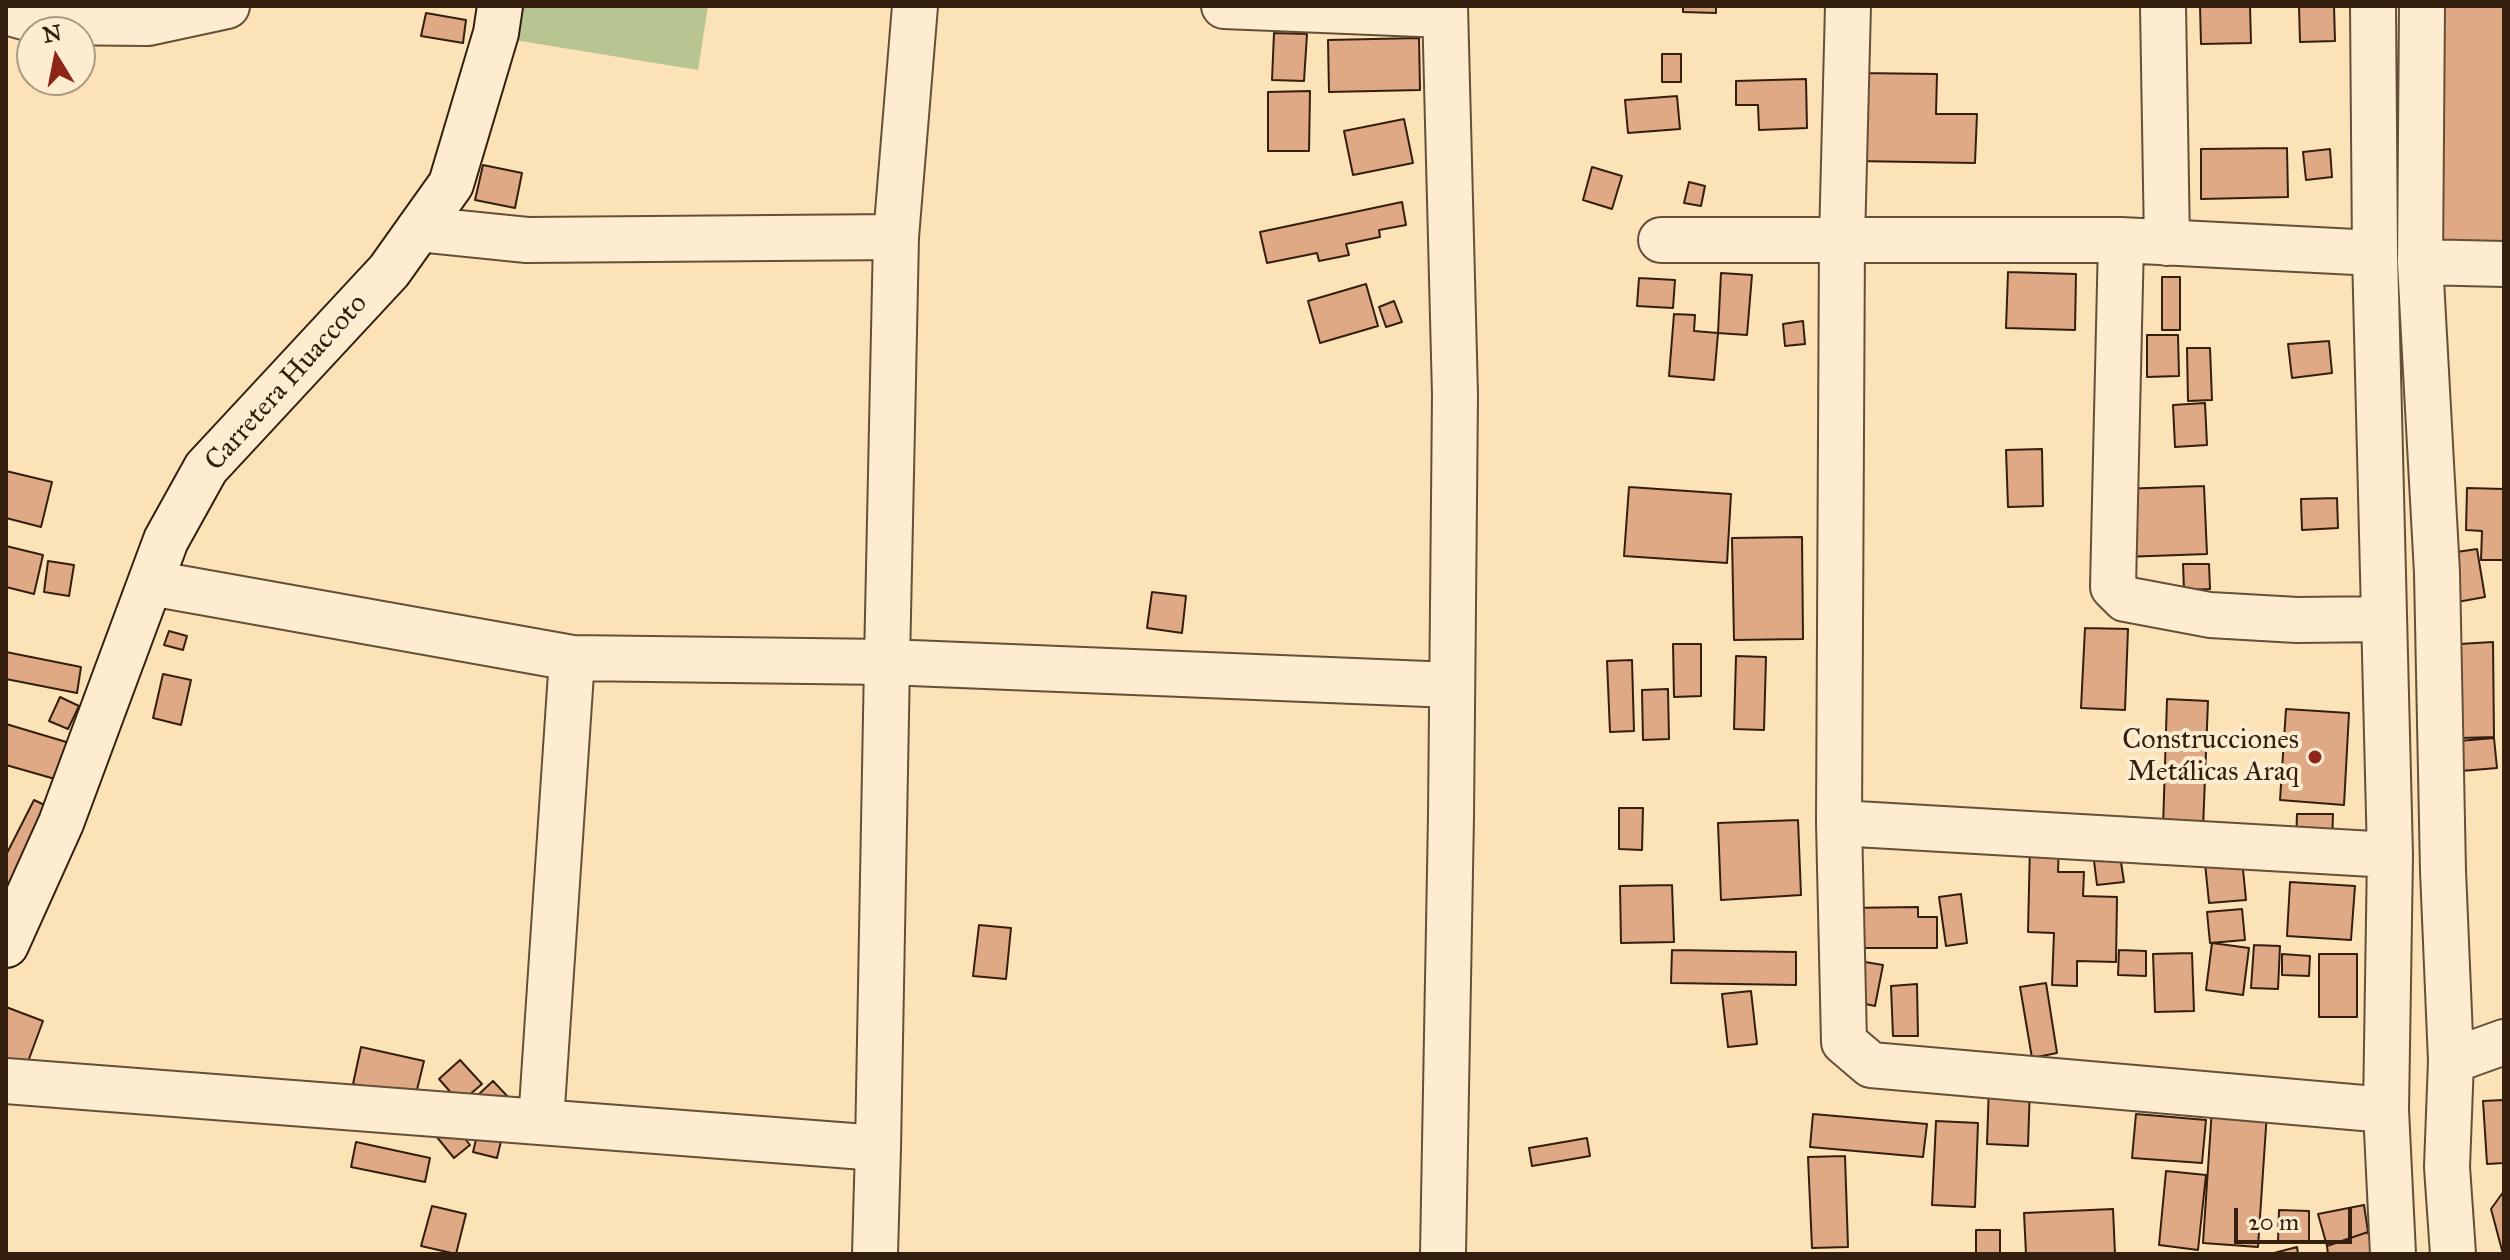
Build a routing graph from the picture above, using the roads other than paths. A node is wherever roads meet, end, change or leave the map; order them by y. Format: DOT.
graph roads {
  1 [pos="227,6"];
  2 [pos="500,6"];
  3 [pos="915,6"];
  4 [pos="1224,6"];
  5 [pos="1848,6"];
  6 [pos="2163,6"];
  7 [pos="2373,6"];
  8 [pos="2422,6"];
  9 [pos="1445,11"];
  10 [pos="6,12"];
  11 [pos="419,229"];
  12 [pos="896,237"];
  13 [pos="1661,240"];
  14 [pos="1842,240"];
  15 [pos="2121,240"];
  16 [pos="2167,243"];
  17 [pos="2375,253"];
  18 [pos="2420,262"];
  19 [pos="2504,264"];
  20 [pos="2437,573"];
  21 [pos="151,583"];
  22 [pos="2384,599"];
  23 [pos="572,658"];
  24 [pos="887,662"];
  25 [pos="1452,685"];
  26 [pos="1839,823"];
  27 [pos="2390,855"];
  28 [pos="6,945"];
  29 [pos="2504,1042"];
  30 [pos="2451,1061"];
  31 [pos="6,1081"];
  32 [pos="2386,1110"];
  33 [pos="541,1122"];
  34 [pos="878,1148"];
  35 [pos="875,1254"];
  36 [pos="1443,1254"];
  37 [pos="2393,1254"];
  38 [pos="2453,1254"];
  1 -- 10 [label="street"];
  2 -- 11 [label="street, Carretera Huaccoto"];
  3 -- 12 [label="street"];
  4 -- 9 [label="street"];
  5 -- 14 [label="street"];
  6 -- 16 [label="street"];
  7 -- 17 [label="street"];
  8 -- 18 [label="street"];
  9 -- 25 [label="street"];
  11 -- 12 [label="street"];
  11 -- 21 [label="street, Carretera Huaccoto"];
  12 -- 24 [label="street"];
  13 -- 14 [label="street"];
  14 -- 15 [label="street"];
  14 -- 26 [label="street"];
  15 -- 16 [label="street"];
  15 -- 22 [label="street"];
  16 -- 17 [label="street"];
  17 -- 22 [label="street"];
  18 -- 19 [label="street"];
  18 -- 20 [label="street"];
  20 -- 22 [label="street"];
  20 -- 30 [label="street"];
  21 -- 23 [label="street"];
  21 -- 28 [label="street, Carretera Huaccoto"];
  22 -- 27 [label="street"];
  23 -- 24 [label="street"];
  23 -- 33 [label="street"];
  24 -- 25 [label="street"];
  24 -- 34 [label="street"];
  25 -- 36 [label="street"];
  26 -- 27 [label="street"];
  26 -- 32 [label="street"];
  27 -- 32 [label="street"];
  29 -- 30 [label="street"];
  30 -- 38 [label="street"];
  31 -- 33 [label="street"];
  32 -- 37 [label="street"];
  33 -- 34 [label="street"];
  34 -- 35 [label="street"];
}
